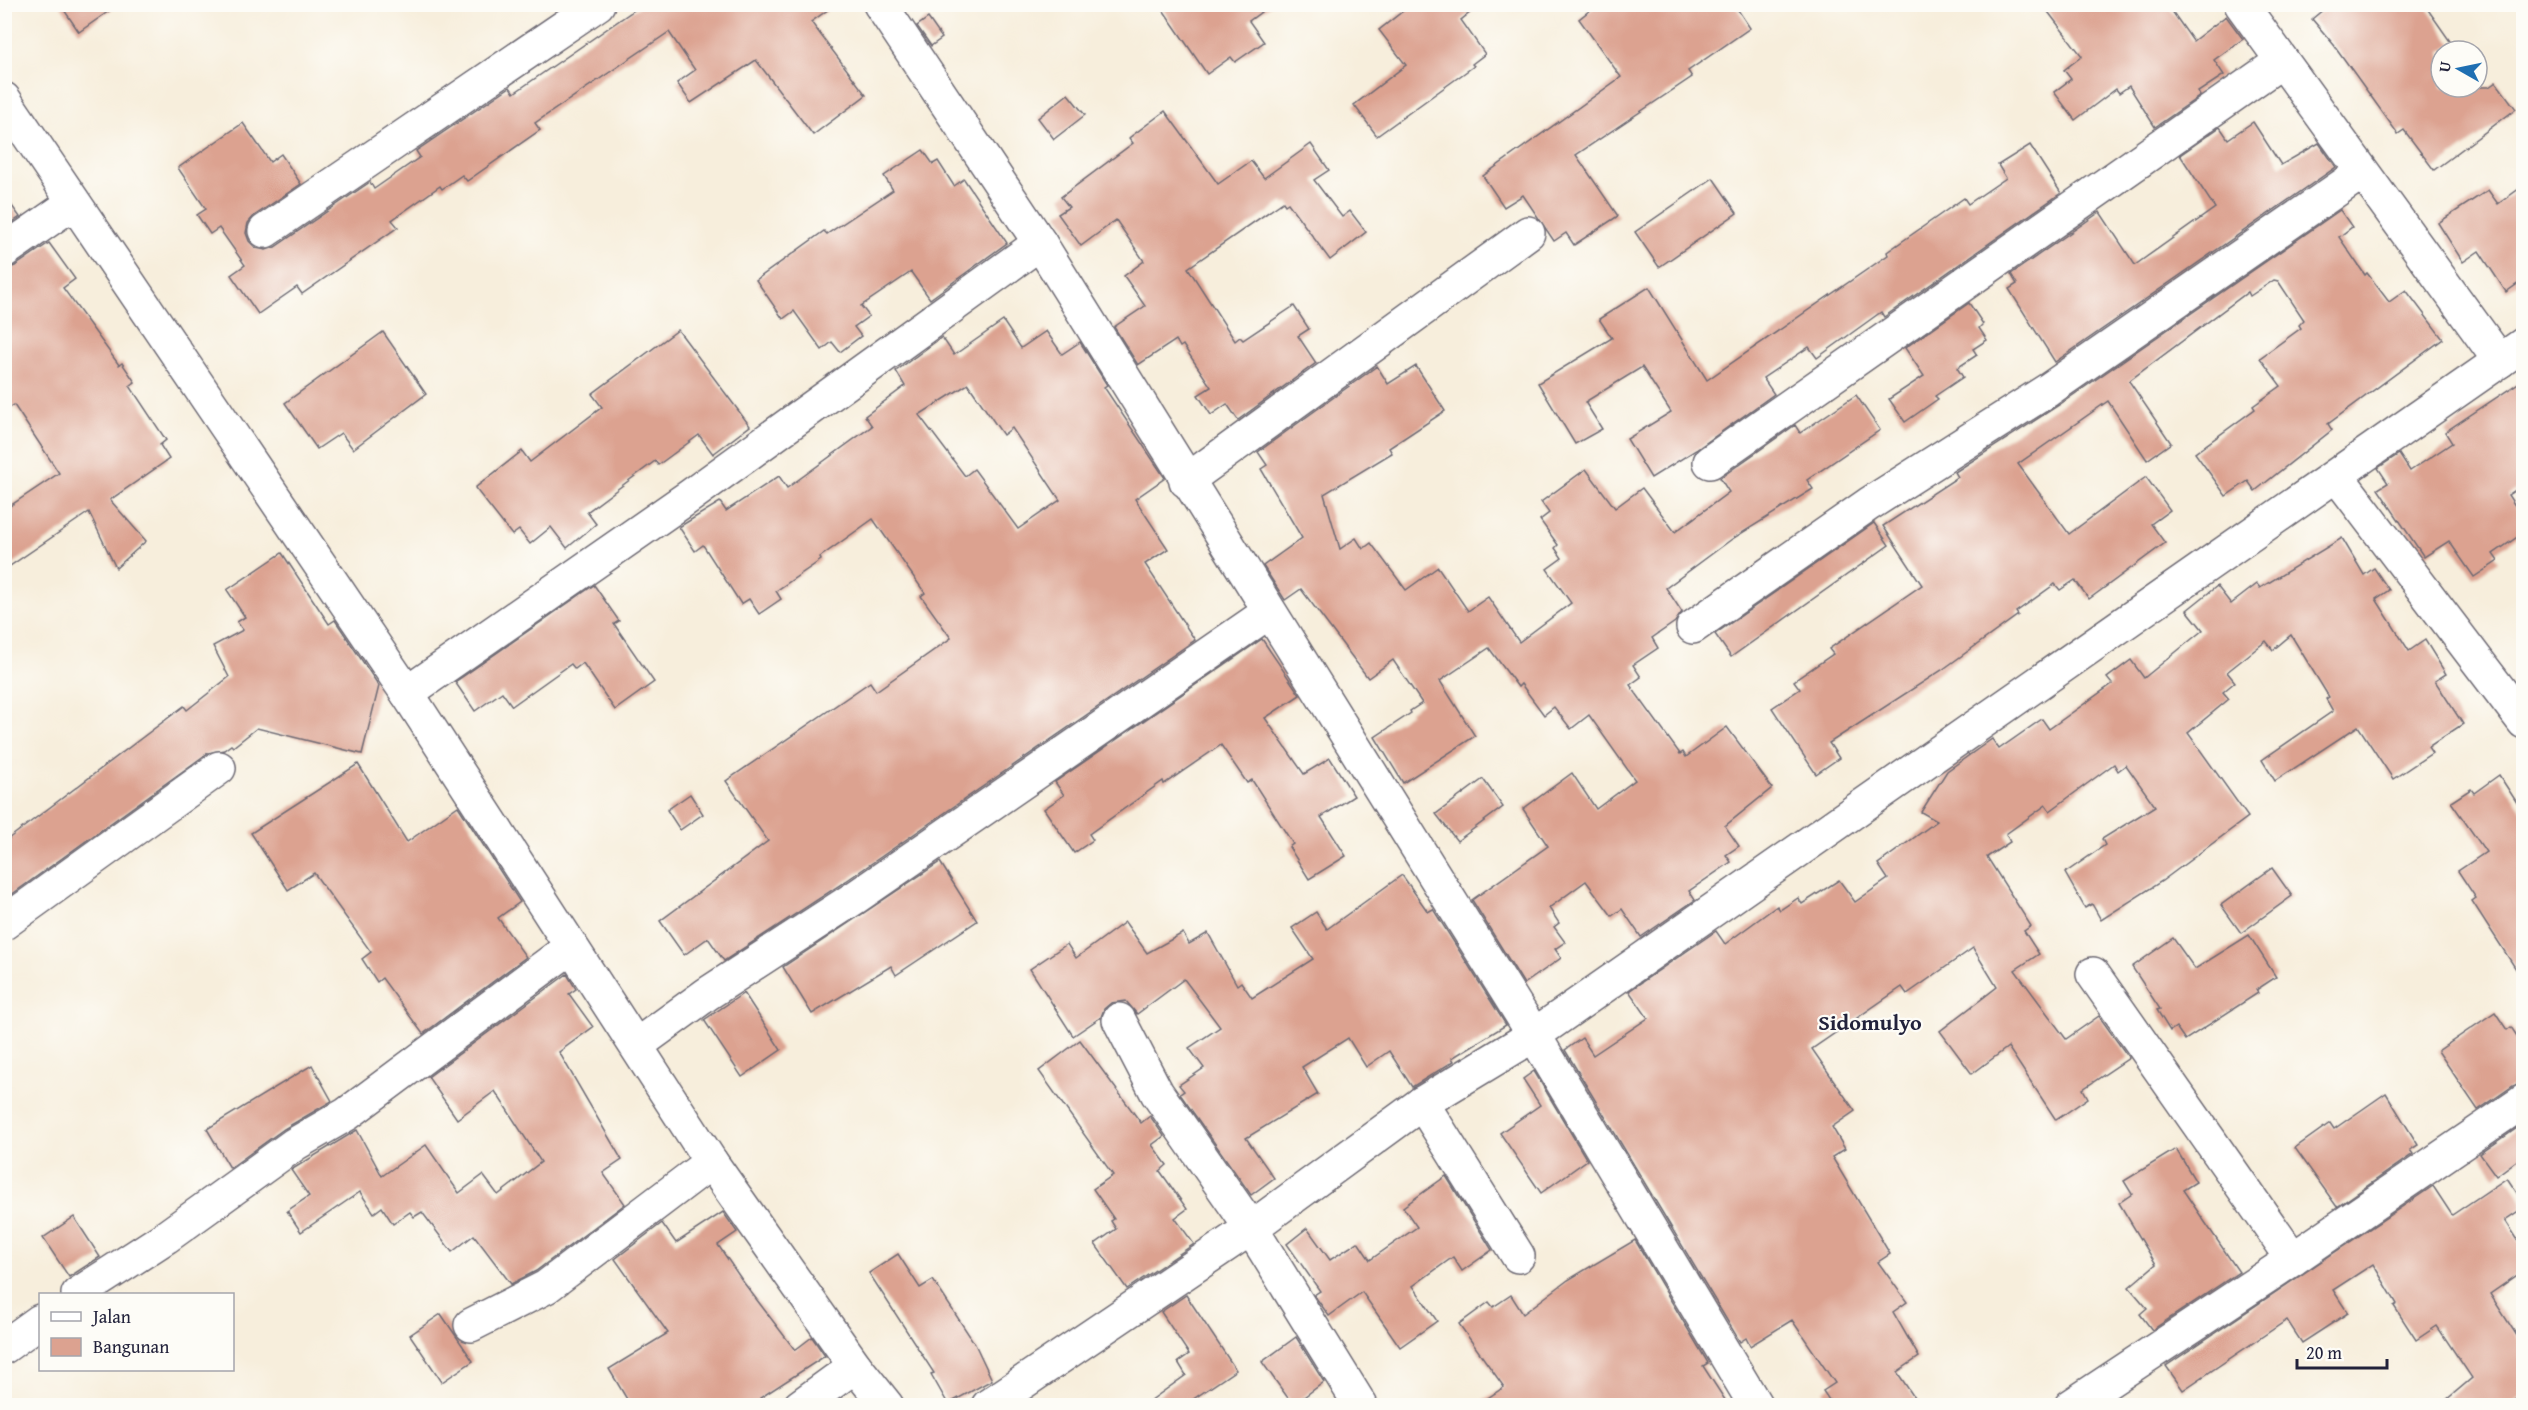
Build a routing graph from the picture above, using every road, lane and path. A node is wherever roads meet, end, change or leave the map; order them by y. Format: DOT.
graph roads {
  1 [pos="598,4"];
  2 [pos="880,4"];
  3 [pos="2241,4"];
  4 [pos="2282,61"];
  5 [pos="4,99"];
  6 [pos="2361,173"];
  7 [pos="74,204"];
  8 [pos="266,231"];
  9 [pos="1528,233"];
  10 [pos="1040,243"];
  11 [pos="4,251"];
  12 [pos="2512,352"];
  13 [pos="1710,462"];
  14 [pos="2337,476"];
  15 [pos="1186,480"];
  16 [pos="1269,612"];
  17 [pos="1693,627"];
  18 [pos="407,693"];
  19 [pos="2523,722"];
  20 [pos="219,768"];
  21 [pos="4,923"];
  22 [pos="570,947"];
  23 [pos="2093,974"];
  24 [pos="1119,1020"];
  25 [pos="1534,1035"];
  26 [pos="637,1045"];
  27 [pos="2523,1101"];
  28 [pos="1422,1103"];
  29 [pos="711,1162"];
  30 [pos="1251,1228"];
  31 [pos="1518,1256"];
  32 [pos="2293,1259"];
  33 [pos="80,1293"];
  34 [pos="39,1321"];
  35 [pos="471,1325"];
  36 [pos="4,1347"];
  37 [pos="855,1366"];
  38 [pos="800,1406"];
  39 [pos="887,1406"];
  40 [pos="988,1406"];
  41 [pos="1361,1406"];
  42 [pos="1756,1406"];
  43 [pos="2071,1406"];
  1 -- 8 [label="street"];
  2 -- 10 [label="street"];
  3 -- 4 [label="street"];
  4 -- 6 [label="street"];
  4 -- 13 [label="street"];
  5 -- 7 [label="street"];
  6 -- 12 [label="street"];
  6 -- 17 [label="street"];
  7 -- 11 [label="street"];
  7 -- 18 [label="street"];
  9 -- 15 [label="street"];
  10 -- 15 [label="street"];
  10 -- 18 [label="street"];
  12 -- 14 [label="street"];
  14 -- 19 [label="street"];
  14 -- 25 [label="street"];
  15 -- 16 [label="street"];
  16 -- 25 [label="street"];
  16 -- 26 [label="street"];
  18 -- 22 [label="street"];
  20 -- 21 [label="street"];
  22 -- 26 [label="street"];
  22 -- 33 [label="street"];
  23 -- 32 [label="street"];
  24 -- 30 [label="street"];
  25 -- 28 [label="street"];
  25 -- 42 [label="street"];
  26 -- 29 [label="street"];
  27 -- 32 [label="street"];
  28 -- 30 [label="street"];
  28 -- 31 [label="street"];
  29 -- 35 [label="street"];
  29 -- 37 [label="street"];
  30 -- 40 [label="street"];
  30 -- 41 [label="street"];
  32 -- 43 [label="street"];
  34 -- 36 [label="street"];
  37 -- 38 [label="street"];
  37 -- 39 [label="street"];
}
